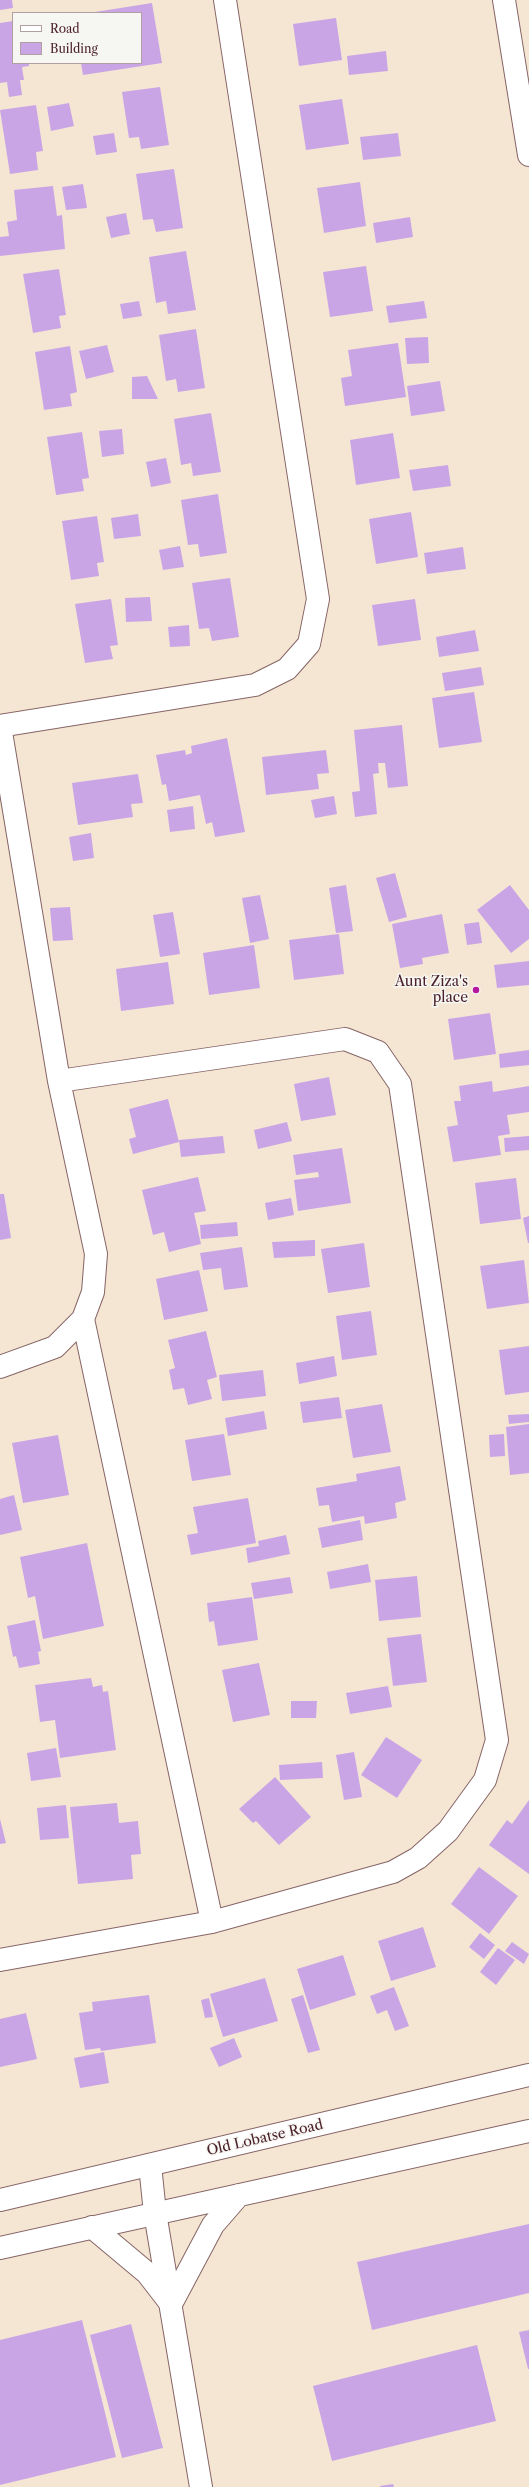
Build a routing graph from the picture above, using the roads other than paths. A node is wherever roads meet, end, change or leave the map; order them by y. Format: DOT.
graph roads {
  1 [pos="225,0"];
  2 [pos="504,0"];
  3 [pos="529,155"];
  4 [pos="59,1081"];
  5 [pos="83,1319"];
  6 [pos="0,1367"];
  7 [pos="212,1922"];
  8 [pos="0,1960"];
  9 [pos="529,2075"];
  10 [pos="529,2130"];
  11 [pos="150,2165"];
  12 [pos="239,2195"];
  13 [pos="0,2200"];
  14 [pos="156,2214"];
  15 [pos="92,2227"];
  16 [pos="0,2248"];
  17 [pos="171,2304"];
  18 [pos="198,2486"];
  1 -- 4 [label="street"];
  2 -- 3 [label="street"];
  4 -- 5 [label="street"];
  4 -- 7 [label="street"];
  5 -- 6 [label="street"];
  5 -- 7 [label="street"];
  7 -- 8 [label="street"];
  9 -- 11 [label="street, Old Lobatse Road"];
  10 -- 12 [label="street"];
  11 -- 13 [label="street, Old Lobatse Road"];
  11 -- 14 [label="street"];
  12 -- 14 [label="street"];
  12 -- 17 [label="street"];
  14 -- 15 [label="street"];
  14 -- 17 [label="street"];
  15 -- 16 [label="street"];
  15 -- 17 [label="street"];
  17 -- 18 [label="street"];
}
